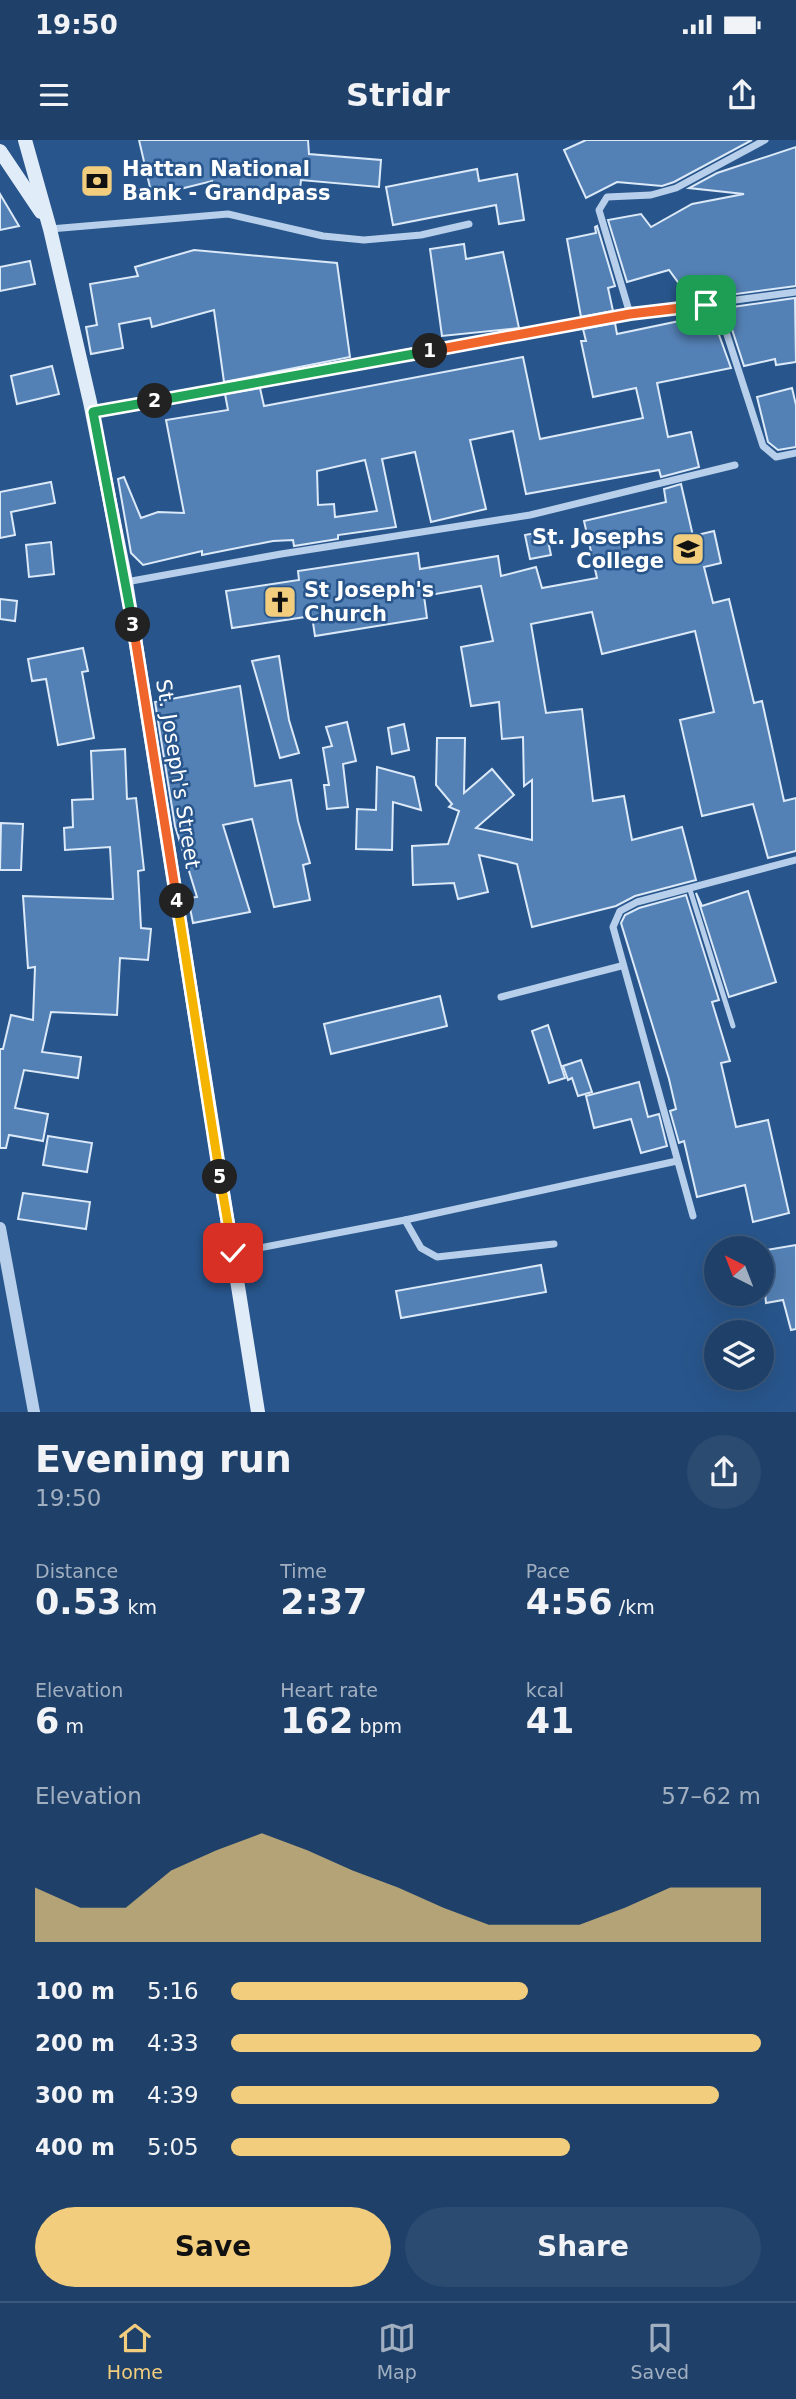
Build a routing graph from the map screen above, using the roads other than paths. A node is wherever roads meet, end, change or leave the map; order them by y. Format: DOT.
graph roads {
  1 [pos="25,140"];
  2 [pos="765,140"];
  3 [pos="0,151"];
  4 [pos="469,224"];
  5 [pos="50,229"];
  6 [pos="796,292"];
  7 [pos="714,305"];
  8 [pos="630,314"];
  9 [pos="93,412"];
  10 [pos="796,453"];
  11 [pos="735,464"];
  12 [pos="126,582"];
  13 [pos="796,860"];
  14 [pos="690,890"];
  15 [pos="621,966"];
  16 [pos="501,996"];
  17 [pos="733,1027"];
  18 [pos="677,1161"];
  19 [pos="693,1216"];
  20 [pos="405,1220"];
  21 [pos="0,1228"];
  22 [pos="554,1244"];
  23 [pos="233,1253"];
  24 [pos="34,1412"];
  25 [pos="258,1412"];
  1 -- 5 [label="main road, St. Joseph's Street"];
  2 -- 8 [label="street"];
  3 -- 5 [label="main road, St. Joseph's Street"];
  4 -- 5 [label="street"];
  5 -- 9 [label="main road, St. Joseph's Street"];
  6 -- 7 [label="street"];
  7 -- 8 [label="street"];
  7 -- 10 [label="street"];
  8 -- 9 [label="street"];
  9 -- 12 [label="main road, St. Joseph's Street"];
  11 -- 12 [label="street"];
  12 -- 23 [label="main road, St. Joseph's Street"];
  13 -- 14 [label="street"];
  14 -- 15 [label="street"];
  14 -- 17 [label="lane"];
  15 -- 16 [label="street"];
  15 -- 18 [label="street"];
  18 -- 19 [label="street"];
  18 -- 20 [label="street"];
  20 -- 22 [label="street"];
  20 -- 23 [label="street"];
  21 -- 24 [label="street"];
  23 -- 25 [label="main road, St. Joseph's Street"];
}
